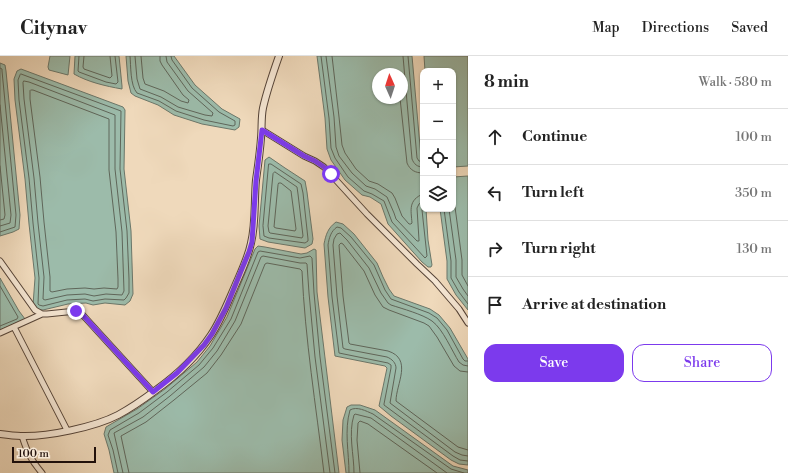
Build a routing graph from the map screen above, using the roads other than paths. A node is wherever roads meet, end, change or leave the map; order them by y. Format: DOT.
graph roads {
  1 [pos="279,56"];
  2 [pos="262,130"];
  3 [pos="0,261"];
  4 [pos="42,314"];
  5 [pos="468,323"];
  6 [pos="14,327"];
  7 [pos="0,333"];
  8 [pos="153,392"];
  9 [pos="67,430"];
  10 [pos="0,434"];
  11 [pos="22,436"];
  12 [pos="42,473"];
  1 -- 2 [label="street"];
  2 -- 5 [label="street"];
  2 -- 8 [label="street"];
  3 -- 4 [label="street"];
  4 -- 6 [label="street"];
  4 -- 8 [label="street"];
  6 -- 7 [label="street"];
  6 -- 9 [label="street"];
  8 -- 9 [label="street"];
  9 -- 11 [label="street"];
  10 -- 11 [label="street"];
  11 -- 12 [label="street"];
}
